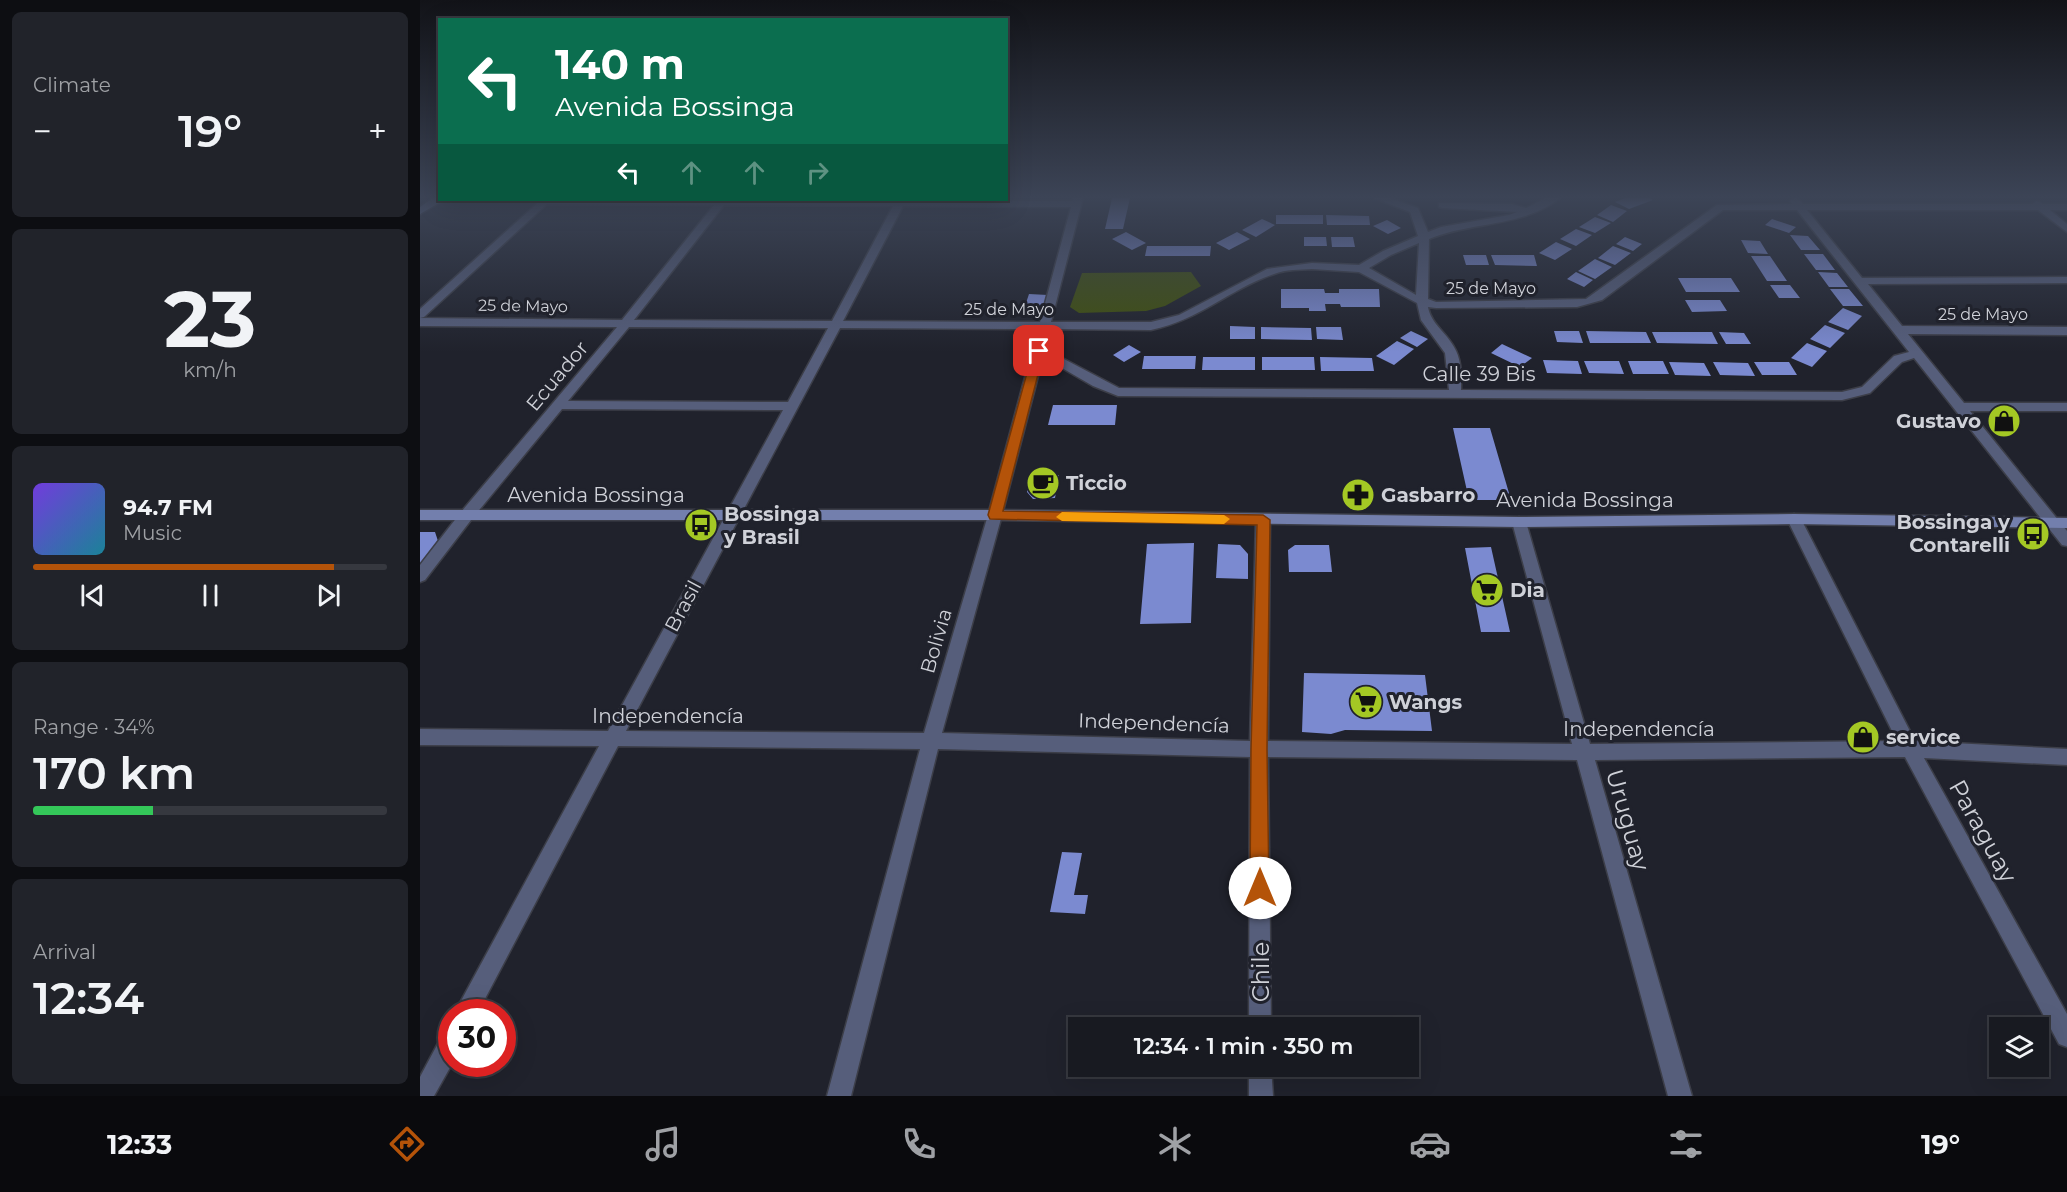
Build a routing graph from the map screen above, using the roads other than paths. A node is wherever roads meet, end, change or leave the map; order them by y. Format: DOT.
graph roads {
  1 [pos="492,249"];
  2 [pos="685,249"];
  3 [pos="876,249"];
  4 [pos="1064,249"];
  5 [pos="1397,249"];
  6 [pos="1424,249"];
  7 [pos="1663,249"];
  8 [pos="1833,249"];
  9 [pos="1360,269"];
  10 [pos="2067,280"];
  11 [pos="1859,281"];
  12 [pos="1422,303"];
  13 [pos="420,315"];
  14 [pos="420,322"];
  15 [pos="625,324"];
  16 [pos="837,324"];
  17 [pos="1043,325"];
  18 [pos="1899,330"];
  19 [pos="2067,331"];
  20 [pos="1039,351"];
  21 [pos="1916,354"];
  22 [pos="1455,393"];
  23 [pos="558,405"];
  24 [pos="792,406"];
  25 [pos="1962,407"];
  26 [pos="2067,407"];
  27 [pos="420,515"];
  28 [pos="995,515"];
  29 [pos="466,516"];
  30 [pos="731,517"];
  31 [pos="1794,519"];
  32 [pos="1263,520"];
  33 [pos="1519,522"];
  34 [pos="2060,523"];
  35 [pos="2067,541"];
  36 [pos="420,576"];
  37 [pos="420,737"];
  38 [pos="611,738"];
  39 [pos="931,740"];
  40 [pos="1259,749"];
  41 [pos="1910,749"];
  42 [pos="1582,752"];
  43 [pos="2067,757"];
  44 [pos="473,999"];
  45 [pos="1260,1017"];
  46 [pos="2067,1036"];
  47 [pos="438,1066"];
  48 [pos="1260,1077"];
  49 [pos="422,1096"];
  50 [pos="839,1096"];
  51 [pos="1261,1096"];
  52 [pos="1680,1096"];
  1 -- 13 [label="street"];
  2 -- 15 [label="street, Ecuador"];
  3 -- 16 [label="street, Brasil"];
  4 -- 17 [label="street, Bolivia"];
  5 -- 9 [label="street"];
  6 -- 12 [label="street"];
  7 -- 12 [label="street, 25 de Mayo"];
  8 -- 11 [label="street"];
  9 -- 12 [label="street, 25 de Mayo"];
  9 -- 17 [label="street, 25 de Mayo"];
  10 -- 11 [label="street"];
  11 -- 18 [label="street"];
  12 -- 22 [label="street"];
  14 -- 15 [label="street, 25 de Mayo"];
  15 -- 16 [label="street, 25 de Mayo"];
  15 -- 23 [label="street, Ecuador"];
  16 -- 17 [label="street, 25 de Mayo"];
  16 -- 24 [label="street, Brasil"];
  17 -- 20 [label="street, Bolivia"];
  18 -- 19 [label="street, 25 de Mayo"];
  18 -- 21 [label="street"];
  20 -- 22 [label="street, Calle 39 Bis"];
  20 -- 28 [label="street, Bolivia"];
  21 -- 22 [label="street, Calle 39 Bis"];
  21 -- 25 [label="street"];
  23 -- 24 [label="street"];
  23 -- 29 [label="street, Ecuador"];
  24 -- 30 [label="street, Brasil"];
  25 -- 26 [label="street"];
  25 -- 34 [label="street"];
  27 -- 29 [label="main road, Avenida Bossinga"];
  28 -- 30 [label="main road, Avenida Bossinga"];
  28 -- 32 [label="main road, Avenida Bossinga"];
  28 -- 39 [label="street, Bolivia"];
  29 -- 30 [label="main road, Avenida Bossinga"];
  29 -- 36 [label="street, Ecuador"];
  30 -- 38 [label="street, Brasil"];
  31 -- 33 [label="main road, Avenida Bossinga"];
  31 -- 34 [label="main road, Avenida Bossinga"];
  31 -- 41 [label="street, Paraguay"];
  32 -- 33 [label="main road, Avenida Bossinga"];
  32 -- 40 [label="street, Chile"];
  33 -- 42 [label="street, Uruguay"];
  34 -- 35 [label="street"];
  37 -- 38 [label="street, Independencía"];
  38 -- 39 [label="street, Independencía"];
  38 -- 44 [label="street, Brasil"];
  39 -- 40 [label="street, Independencía"];
  39 -- 50 [label="street, Bolivia"];
  40 -- 42 [label="street, Independencía"];
  40 -- 45 [label="street, Chile"];
  41 -- 42 [label="street, Independencía"];
  41 -- 43 [label="street, Independencía"];
  41 -- 46 [label="street, Paraguay"];
  42 -- 52 [label="street, Uruguay"];
  47 -- 49 [label="street"];
  48 -- 51 [label="street"];
}
